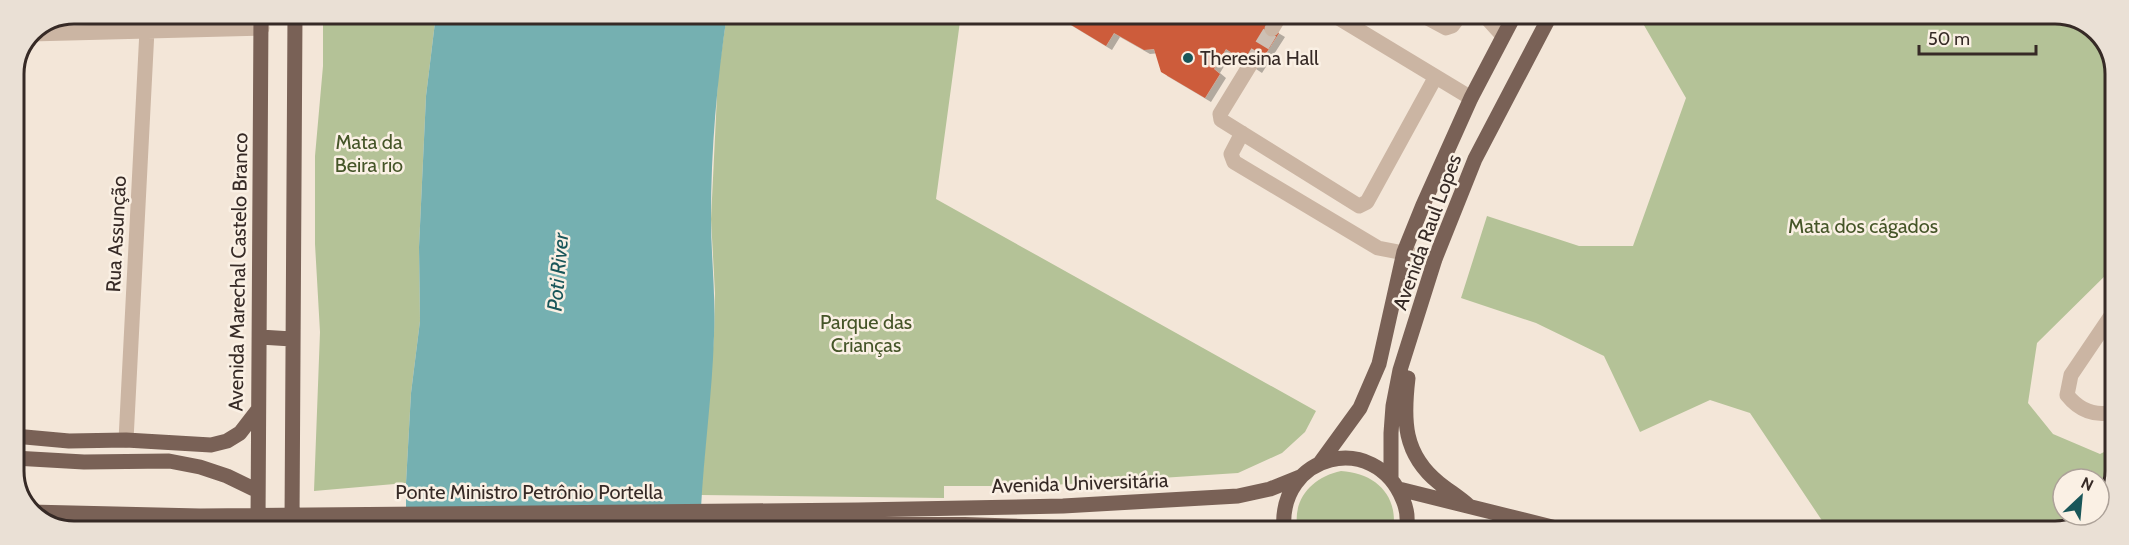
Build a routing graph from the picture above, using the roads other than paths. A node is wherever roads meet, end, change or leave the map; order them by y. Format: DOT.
graph roads {
  1 [pos="224,24"];
  2 [pos="262,24"];
  3 [pos="295,24"];
  4 [pos="1275,24"];
  5 [pos="1348,24"];
  6 [pos="1439,24"];
  7 [pos="1454,24"];
  8 [pos="1492,24"];
  9 [pos="1510,24"];
  10 [pos="1546,24"];
  11 [pos="1272,29"];
  12 [pos="147,30"];
  13 [pos="44,34"];
  14 [pos="1503,36"];
  15 [pos="1250,65"];
  16 [pos="1436,78"];
  17 [pos="1471,98"];
  18 [pos="1242,133"];
  19 [pos="1404,252"];
  20 [pos="1435,259"];
  21 [pos="2105,324"];
  22 [pos="260,337"];
  23 [pos="1412,338"];
  24 [pos="292,339"];
  25 [pos="258,411"];
  26 [pos="2105,412"];
  27 [pos="24,437"];
  28 [pos="126,440"];
  29 [pos="24,459"];
  30 [pos="1320,463"];
  31 [pos="1300,477"];
  32 [pos="1395,484"];
  33 [pos="258,491"];
  34 [pos="1468,506"];
  35 [pos="47,513"];
  36 [pos="858,516"];
  37 [pos="184,521"];
  38 [pos="258,521"];
  39 [pos="292,521"];
  40 [pos="310,521"];
  41 [pos="955,521"];
  42 [pos="1283,521"];
  43 [pos="1406,521"];
  44 [pos="1528,521"];
  1 -- 12 [label="street"];
  2 -- 22 [label="main road, Avenida Marechal Castelo Branco"];
  3 -- 24 [label="main road"];
  4 -- 11 [label="street"];
  5 -- 16 [label="street"];
  6 -- 7 [label="street"];
  8 -- 14 [label="street"];
  9 -- 14 [label="main road, Avenida Raul Lopes"];
  10 -- 20 [label="main road, Avenida Raul Lopes"];
  12 -- 13 [label="street"];
  12 -- 28 [label="street, Rua Assunção"];
  14 -- 17 [label="main road, Avenida Raul Lopes"];
  15 -- 18 [label="street"];
  16 -- 17 [label="street"];
  16 -- 18 [label="street"];
  17 -- 19 [label="main road, Avenida Raul Lopes"];
  18 -- 19 [label="street"];
  19 -- 20 [label="street"];
  19 -- 30 [label="main road, Avenida Raul Lopes"];
  20 -- 23 [label="main road, Avenida Raul Lopes"];
  21 -- 26 [label="street"];
  22 -- 24 [label="main road"];
  22 -- 25 [label="main road, Avenida Marechal Castelo Branco"];
  23 -- 32 [label="main road, Avenida Raul Lopes"];
  23 -- 34 [label="main road"];
  24 -- 39 [label="main road"];
  25 -- 28 [label="main road"];
  25 -- 33 [label="main road, Avenida Marechal Castelo Branco"];
  27 -- 28 [label="main road"];
  29 -- 33 [label="main road"];
  30 -- 31 [label="main road"];
  30 -- 32 [label="main road"];
  31 -- 36 [label="main road, Avenida Universitária"];
  31 -- 42 [label="main road"];
  32 -- 34 [label="main road"];
  32 -- 43 [label="main road, Avenida Raul Lopes"];
  33 -- 38 [label="main road, Avenida Marechal Castelo Branco"];
  34 -- 44 [label="main road"];
  35 -- 37 [label="main road"];
  36 -- 40 [label="main road, Ponte Ministro Petrônio Portella"];
  36 -- 41 [label="main road, Avenida Universitária"];
}
